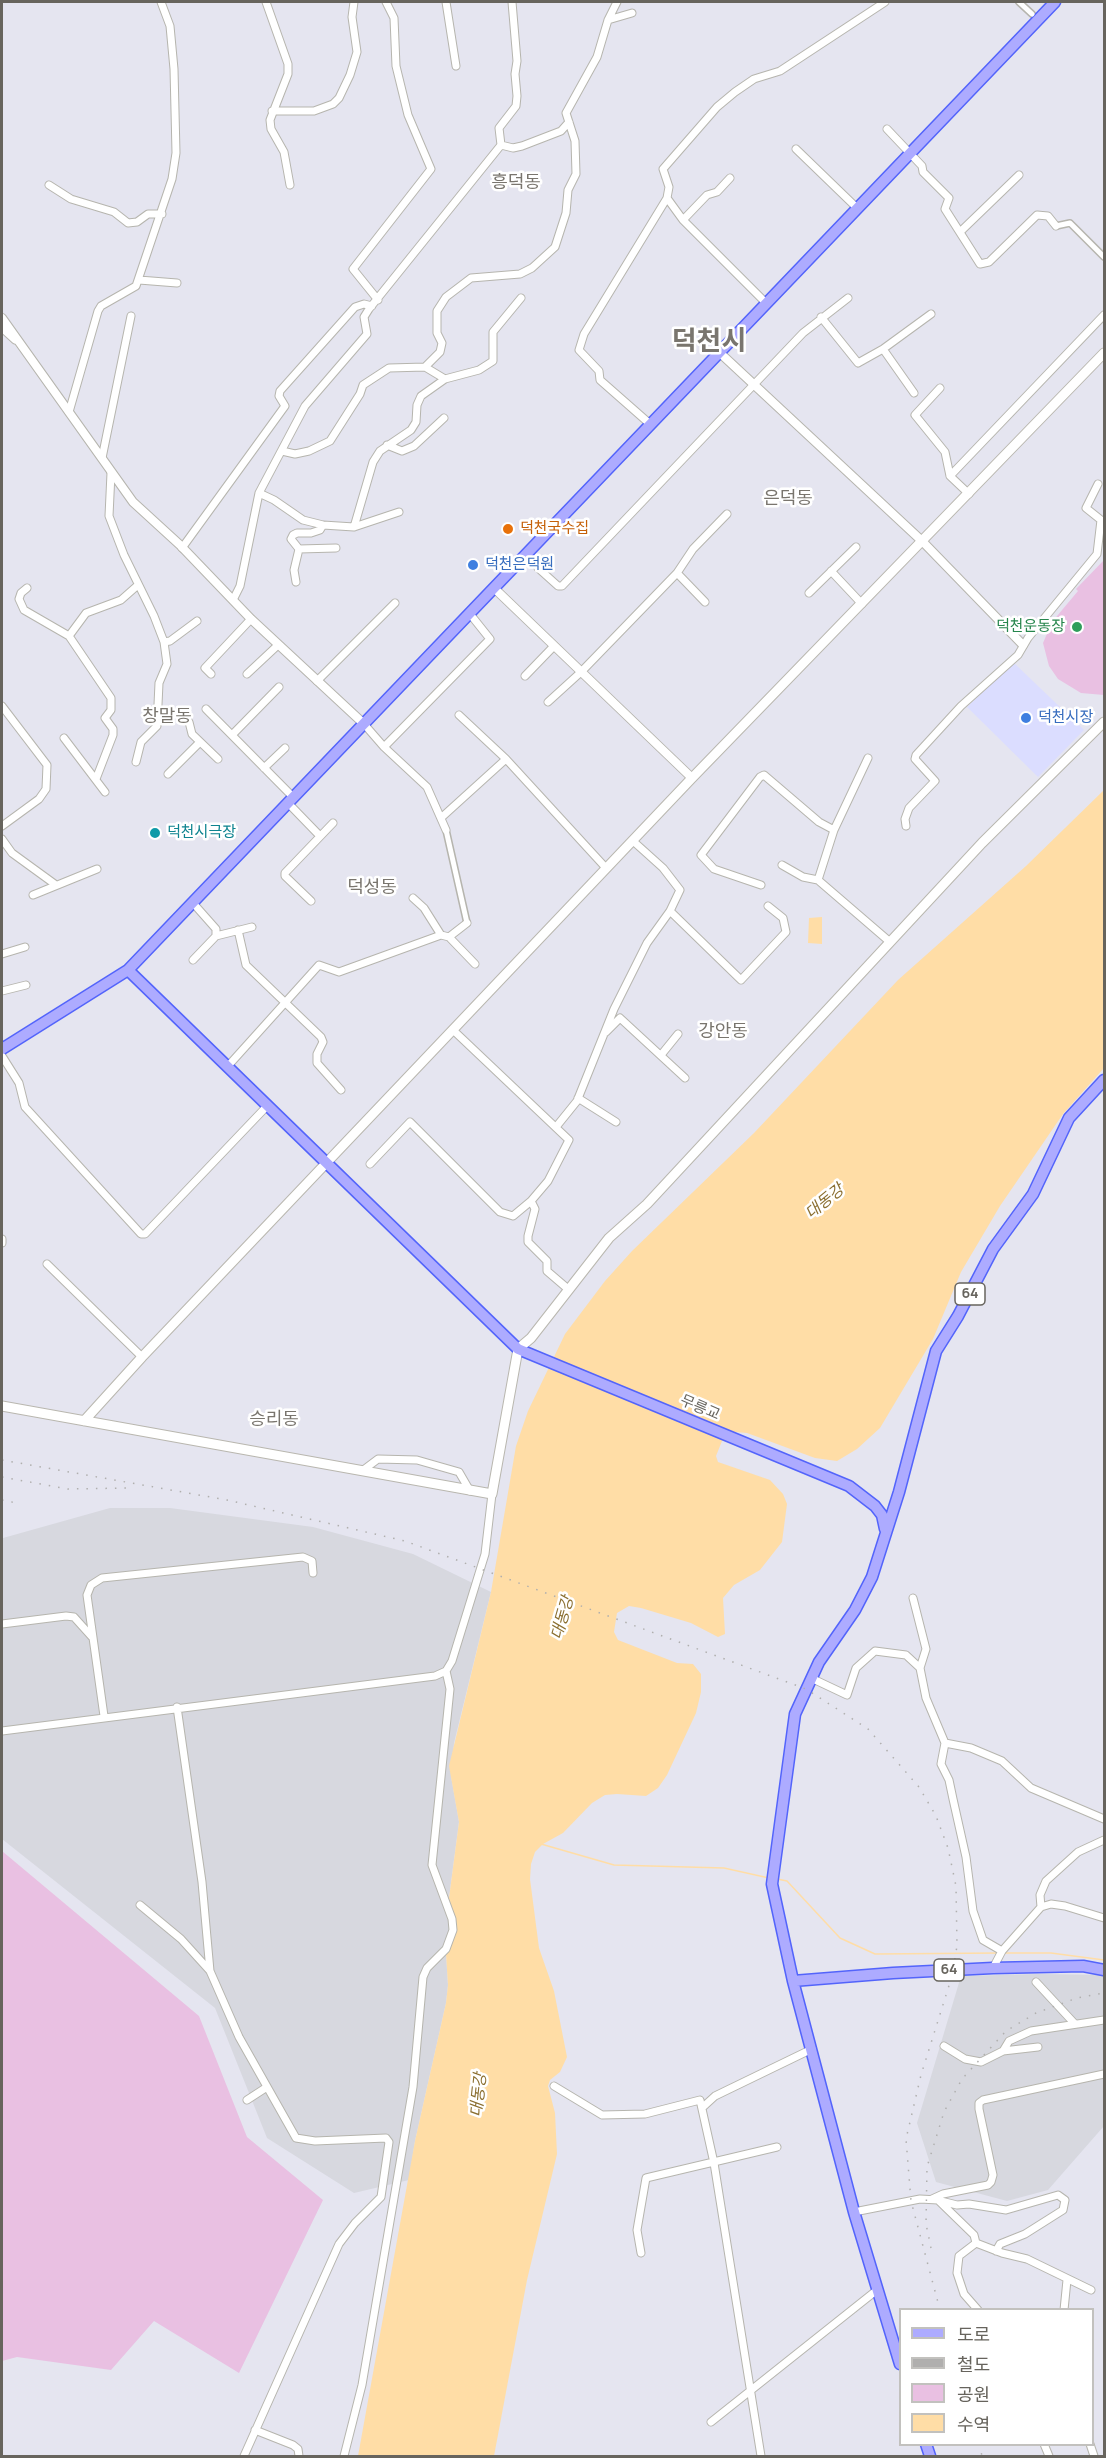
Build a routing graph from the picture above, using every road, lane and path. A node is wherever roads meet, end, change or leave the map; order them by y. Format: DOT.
graph roads {
  1 [pos="162,2"];
  2 [pos="266,2"];
  3 [pos="354,2"];
  4 [pos="386,2"];
  5 [pos="446,2"];
  6 [pos="512,2"];
  7 [pos="617,2"];
  8 [pos="885,2"];
  9 [pos="1019,2"];
  10 [pos="1055,2"];
  11 [pos="632,13"];
  12 [pos="1032,14"];
  13 [pos="608,20"];
  14 [pos="456,66"];
  15 [pos="272,111"];
  16 [pos="569,122"];
  17 [pos="887,129"];
  18 [pos="501,145"];
  19 [pos="796,148"];
  20 [pos="909,154"];
  21 [pos="1019,175"];
  22 [pos="730,178"];
  23 [pos="49,185"];
  24 [pos="290,185"];
  25 [pos="667,198"];
  26 [pos="857,208"];
  27 [pos="162,214"];
  28 [pos="683,220"];
  29 [pos="1056,226"];
  30 [pos="960,232"];
  31 [pos="1104,257"];
  32 [pos="139,280"];
  33 [pos="177,283"];
  34 [pos="521,298"];
  35 [pos="848,298"];
  36 [pos="378,300"];
  37 [pos="766,303"];
  38 [pos="372,306"];
  39 [pos="931,314"];
  40 [pos="1104,315"];
  41 [pos="131,316"];
  42 [pos="821,317"];
  43 [pos="2,318"];
  44 [pos="2,328"];
  45 [pos="21,345"];
  46 [pos="883,349"];
  47 [pos="719,352"];
  48 [pos="1104,353"];
  49 [pos="425,367"];
  50 [pos="445,380"];
  51 [pos="755,385"];
  52 [pos="940,388"];
  53 [pos="914,393"];
  54 [pos="69,412"];
  55 [pos="444,418"];
  56 [pos="650,424"];
  57 [pos="387,445"];
  58 [pos="282,451"];
  59 [pos="102,458"];
  60 [pos="111,473"];
  61 [pos="950,476"];
  62 [pos="1098,484"];
  63 [pos="259,493"];
  64 [pos="969,494"];
  65 [pos="399,512"];
  66 [pos="727,514"];
  67 [pos="323,525"];
  68 [pos="354,527"];
  69 [pos="923,542"];
  70 [pos="856,547"];
  71 [pos="182,548"];
  72 [pos="336,548"];
  73 [pos="299,549"];
  74 [pos="538,568"];
  75 [pos="831,571"];
  76 [pos="677,573"];
  77 [pos="296,582"];
  78 [pos="138,585"];
  79 [pos="27,588"];
  80 [pos="494,588"];
  81 [pos="809,593"];
  82 [pos="233,600"];
  83 [pos="705,602"];
  84 [pos="395,603"];
  85 [pos="862,604"];
  86 [pos="470,614"];
  87 [pos="251,619"];
  88 [pos="197,621"];
  89 [pos="69,636"];
  90 [pos="164,642"];
  91 [pos="278,645"];
  92 [pos="1023,645"];
  93 [pos="554,646"];
  94 [pos="581,672"];
  95 [pos="211,674"];
  96 [pos="247,674"];
  97 [pos="525,676"];
  98 [pos="317,681"];
  99 [pos="279,687"];
  100 [pos="548,702"];
  101 [pos="2,706"];
  102 [pos="206,710"];
  103 [pos="459,715"];
  104 [pos="189,722"];
  105 [pos="1104,722"];
  106 [pos="364,724"];
  107 [pos="232,735"];
  108 [pos="64,738"];
  109 [pos="200,742"];
  110 [pos="384,747"];
  111 [pos="285,748"];
  112 [pos="218,759"];
  113 [pos="506,759"];
  114 [pos="868,759"];
  115 [pos="136,762"];
  116 [pos="264,768"];
  117 [pos="168,774"];
  118 [pos="692,778"];
  119 [pos="96,779"];
  120 [pos="105,792"];
  121 [pos="291,800"];
  122 [pos="442,817"];
  123 [pos="333,823"];
  124 [pos="2,826"];
  125 [pos="906,826"];
  126 [pos="446,830"];
  127 [pos="834,830"];
  128 [pos="320,836"];
  129 [pos="2,839"];
  130 [pos="633,841"];
  131 [pos="782,865"];
  132 [pos="606,868"];
  133 [pos="97,869"];
  134 [pos="818,880"];
  135 [pos="56,885"];
  136 [pos="761,885"];
  137 [pos="33,895"];
  138 [pos="413,898"];
  139 [pos="311,902"];
  140 [pos="193,903"];
  141 [pos="768,906"];
  142 [pos="670,911"];
  143 [pos="467,923"];
  144 [pos="252,927"];
  145 [pos="238,930"];
  146 [pos="441,934"];
  147 [pos="216,936"];
  148 [pos="449,937"];
  149 [pos="890,942"];
  150 [pos="25,947"];
  151 [pos="2,954"];
  152 [pos="193,960"];
  153 [pos="475,964"];
  154 [pos="128,970"];
  155 [pos="26,985"];
  156 [pos="2,991"];
  157 [pos="285,1002"];
  158 [pos="453,1030"];
  159 [pos="604,1034"];
  160 [pos="678,1034"];
  161 [pos="2,1049"];
  162 [pos="661,1055"];
  163 [pos="2,1056"];
  164 [pos="228,1066"];
  165 [pos="686,1078"];
  166 [pos="1104,1080"];
  167 [pos="341,1090"];
  168 [pos="578,1098"];
  169 [pos="268,1105"];
  170 [pos="616,1122"];
  171 [pos="556,1127"];
  172 [pos="327,1163"];
  173 [pos="370,1164"];
  174 [pos="531,1201"];
  175 [pos="47,1264"];
  176 [pos="568,1289"];
  177 [pos="518,1349"];
  178 [pos="142,1357"];
  179 [pos="2,1406"];
  180 [pos="84,1421"];
  181 [pos="362,1471"];
  182 [pos="470,1491"];
  183 [pos="492,1494"];
  184 [pos="885,1532"];
  185 [pos="313,1573"];
  186 [pos="913,1598"];
  187 [pos="2,1624"];
  188 [pos="92,1637"];
  189 [pos="920,1668"];
  190 [pos="446,1671"];
  191 [pos="811,1678"];
  192 [pos="177,1707"];
  193 [pos="104,1716"];
  194 [pos="2,1731"];
  195 [pos="945,1743"];
  196 [pos="1104,1819"];
  197 [pos="1104,1840"];
  198 [pos="140,1905"];
  199 [pos="1041,1907"];
  200 [pos="1104,1918"];
  201 [pos="1002,1951"];
  202 [pos="995,1965"];
  203 [pos="1104,1970"];
  204 [pos="210,1971"];
  205 [pos="794,1981"];
  206 [pos="1036,1982"];
  207 [pos="1104,2020"];
  208 [pos="1074,2023"];
  209 [pos="944,2046"];
  210 [pos="1038,2048"];
  211 [pos="813,2049"];
  212 [pos="1003,2051"];
  213 [pos="1104,2074"];
  214 [pos="554,2086"];
  215 [pos="267,2087"];
  216 [pos="247,2100"];
  217 [pos="703,2107"];
  218 [pos="777,2147"];
  219 [pos="714,2163"];
  220 [pos="935,2200"];
  221 [pos="854,2212"];
  222 [pos="976,2243"];
  223 [pos="996,2251"];
  224 [pos="641,2253"];
  225 [pos="1067,2280"];
  226 [pos="877,2290"];
  227 [pos="1091,2290"];
  228 [pos="976,2308"];
  229 [pos="1064,2308"];
  230 [pos="899,2361"];
  231 [pos="752,2388"];
  232 [pos="711,2422"];
  233 [pos="255,2430"];
  234 [pos="245,2455"];
  235 [pos="299,2457"];
  236 [pos="344,2457"];
  237 [pos="761,2457"];
  1 -- 27 [label="street"];
  2 -- 15 [label="street"];
  3 -- 15 [label="street"];
  4 -- 36 [label="street"];
  5 -- 14 [label="street"];
  6 -- 18 [label="street"];
  7 -- 13 [label="street"];
  8 -- 25 [label="street"];
  9 -- 12 [label="street"];
  10 -- 20 [label="main road"];
  11 -- 13 [label="street"];
  13 -- 16 [label="street"];
  15 -- 24 [label="street"];
  16 -- 18 [label="street"];
  16 -- 49 [label="street"];
  17 -- 20 [label="street"];
  18 -- 36 [label="street"];
  19 -- 26 [label="street"];
  20 -- 26 [label="main road"];
  20 -- 30 [label="street"];
  21 -- 30 [label="street"];
  22 -- 28 [label="street"];
  23 -- 27 [label="street"];
  25 -- 28 [label="street"];
  25 -- 56 [label="street"];
  26 -- 37 [label="main road"];
  27 -- 32 [label="street"];
  28 -- 37 [label="street"];
  29 -- 30 [label="street"];
  29 -- 31 [label="street"];
  32 -- 33 [label="street"];
  32 -- 54 [label="street"];
  34 -- 50 [label="street"];
  35 -- 42 [label="street"];
  36 -- 38 [label="street"];
  37 -- 47 [label="main road"];
  38 -- 58 [label="street"];
  38 -- 71 [label="street"];
  39 -- 46 [label="street"];
  40 -- 61 [label="street"];
  41 -- 59 [label="street"];
  42 -- 46 [label="street"];
  42 -- 51 [label="street"];
  43 -- 45 [label="street"];
  44 -- 45 [label="street"];
  45 -- 54 [label="street"];
  46 -- 53 [label="street"];
  47 -- 51 [label="street"];
  47 -- 56 [label="main road"];
  48 -- 64 [label="main road"];
  49 -- 50 [label="street"];
  49 -- 58 [label="street"];
  50 -- 57 [label="street"];
  51 -- 69 [label="street"];
  51 -- 74 [label="street"];
  52 -- 61 [label="street"];
  54 -- 59 [label="street"];
  55 -- 57 [label="street"];
  56 -- 80 [label="main road"];
  57 -- 68 [label="street"];
  58 -- 63 [label="street"];
  59 -- 60 [label="street"];
  60 -- 71 [label="street"];
  60 -- 78 [label="street"];
  61 -- 64 [label="street"];
  62 -- 92 [label="street"];
  63 -- 67 [label="street"];
  63 -- 82 [label="street"];
  64 -- 69 [label="main road"];
  65 -- 68 [label="street"];
  66 -- 76 [label="street"];
  67 -- 68 [label="street"];
  67 -- 73 [label="street"];
  69 -- 85 [label="main road"];
  69 -- 92 [label="street"];
  70 -- 75 [label="street"];
  71 -- 82 [label="street"];
  72 -- 73 [label="street"];
  73 -- 77 [label="street"];
  75 -- 81 [label="street"];
  75 -- 85 [label="street"];
  76 -- 83 [label="street"];
  76 -- 94 [label="street"];
  78 -- 89 [label="street"];
  78 -- 90 [label="street"];
  79 -- 89 [label="street"];
  80 -- 86 [label="main road"];
  80 -- 93 [label="street"];
  82 -- 87 [label="street"];
  84 -- 98 [label="street"];
  85 -- 118 [label="main road"];
  86 -- 106 [label="main road"];
  86 -- 110 [label="street"];
  87 -- 91 [label="street"];
  87 -- 95 [label="street"];
  88 -- 90 [label="street"];
  89 -- 119 [label="street"];
  90 -- 115 [label="street"];
  91 -- 96 [label="street"];
  91 -- 98 [label="street"];
  92 -- 125 [label="street"];
  93 -- 94 [label="street"];
  93 -- 97 [label="street"];
  94 -- 100 [label="street"];
  94 -- 118 [label="street"];
  98 -- 106 [label="street"];
  99 -- 107 [label="street"];
  101 -- 124 [label="street"];
  102 -- 107 [label="street"];
  103 -- 113 [label="street"];
  104 -- 109 [label="street"];
  105 -- 149 [label="main road"];
  106 -- 110 [label="street"];
  106 -- 121 [label="main road"];
  107 -- 116 [label="street"];
  108 -- 119 [label="street"];
  109 -- 112 [label="street"];
  109 -- 117 [label="street"];
  110 -- 122 [label="street"];
  111 -- 116 [label="street"];
  113 -- 122 [label="street"];
  113 -- 132 [label="street"];
  114 -- 127 [label="street"];
  116 -- 121 [label="street"];
  118 -- 130 [label="main road"];
  119 -- 120 [label="street"];
  121 -- 128 [label="street"];
  121 -- 140 [label="main road"];
  122 -- 126 [label="street"];
  123 -- 128 [label="street"];
  126 -- 143 [label="street"];
  127 -- 134 [label="street"];
  127 -- 136 [label="street"];
  128 -- 139 [label="street"];
  129 -- 135 [label="street"];
  130 -- 132 [label="main road"];
  130 -- 142 [label="street"];
  131 -- 134 [label="street"];
  132 -- 158 [label="main road"];
  133 -- 135 [label="street"];
  134 -- 149 [label="street"];
  135 -- 137 [label="street"];
  138 -- 146 [label="street"];
  140 -- 147 [label="street"];
  140 -- 154 [label="main road"];
  141 -- 142 [label="street"];
  142 -- 159 [label="street"];
  143 -- 148 [label="street"];
  144 -- 145 [label="street"];
  145 -- 147 [label="street"];
  145 -- 157 [label="street"];
  146 -- 148 [label="street"];
  146 -- 157 [label="street"];
  147 -- 152 [label="street"];
  148 -- 153 [label="street"];
  149 -- 176 [label="main road"];
  150 -- 151 [label="street"];
  154 -- 161 [label="main road"];
  154 -- 164 [label="main road"];
  155 -- 156 [label="street"];
  157 -- 164 [label="street"];
  157 -- 167 [label="street"];
  158 -- 171 [label="street"];
  158 -- 172 [label="main road"];
  159 -- 162 [label="street"];
  159 -- 168 [label="street"];
  160 -- 162 [label="street"];
  162 -- 165 [label="street"];
  163 -- 169 [label="street"];
  164 -- 169 [label="main road"];
  166 -- 184 [label="main road, 64"];
  168 -- 170 [label="street"];
  168 -- 171 [label="street"];
  169 -- 172 [label="main road"];
  171 -- 174 [label="street"];
  172 -- 177 [label="main road"];
  172 -- 178 [label="main road"];
  173 -- 174 [label="street"];
  174 -- 176 [label="street"];
  175 -- 178 [label="street"];
  176 -- 177 [label="main road"];
  177 -- 183 [label="main road"];
  177 -- 184 [label="main road, 무릉교"];
  178 -- 180 [label="main road"];
  179 -- 180 [label="main road"];
  180 -- 181 [label="main road"];
  181 -- 182 [label="main road"];
  181 -- 182 [label="street"];
  182 -- 183 [label="main road"];
  183 -- 190 [label="street"];
  184 -- 191 [label="main road, 64"];
  185 -- 188 [label="street"];
  186 -- 189 [label="street"];
  187 -- 188 [label="street"];
  188 -- 193 [label="street"];
  189 -- 191 [label="street"];
  189 -- 195 [label="street"];
  190 -- 192 [label="street"];
  190 -- 236 [label="street"];
  191 -- 205 [label="main road, 64"];
  192 -- 193 [label="street"];
  192 -- 204 [label="street"];
  193 -- 194 [label="street"];
  195 -- 196 [label="street"];
  195 -- 201 [label="street"];
  197 -- 199 [label="street"];
  198 -- 204 [label="street"];
  199 -- 200 [label="street"];
  199 -- 201 [label="street"];
  201 -- 202 [label="street"];
  202 -- 203 [label="main road, 64"];
  202 -- 205 [label="main road, 64"];
  204 -- 215 [label="street"];
  205 -- 211 [label="main road"];
  206 -- 208 [label="street"];
  207 -- 208 [label="street"];
  208 -- 212 [label="street"];
  209 -- 212 [label="street"];
  210 -- 212 [label="street"];
  211 -- 217 [label="street"];
  211 -- 221 [label="main road"];
  213 -- 220 [label="street"];
  214 -- 217 [label="street"];
  215 -- 216 [label="street"];
  215 -- 233 [label="street"];
  217 -- 219 [label="street"];
  218 -- 219 [label="street"];
  219 -- 224 [label="street"];
  219 -- 231 [label="street"];
  220 -- 221 [label="street"];
  220 -- 222 [label="street"];
  220 -- 223 [label="street"];
  221 -- 226 [label="main road"];
  222 -- 223 [label="street"];
  222 -- 228 [label="street"];
  223 -- 225 [label="street"];
  225 -- 227 [label="street"];
  225 -- 229 [label="street"];
  226 -- 230 [label="main road"];
  226 -- 231 [label="street"];
  231 -- 232 [label="street"];
  231 -- 237 [label="street"];
  233 -- 234 [label="street"];
  233 -- 235 [label="street"];
}
